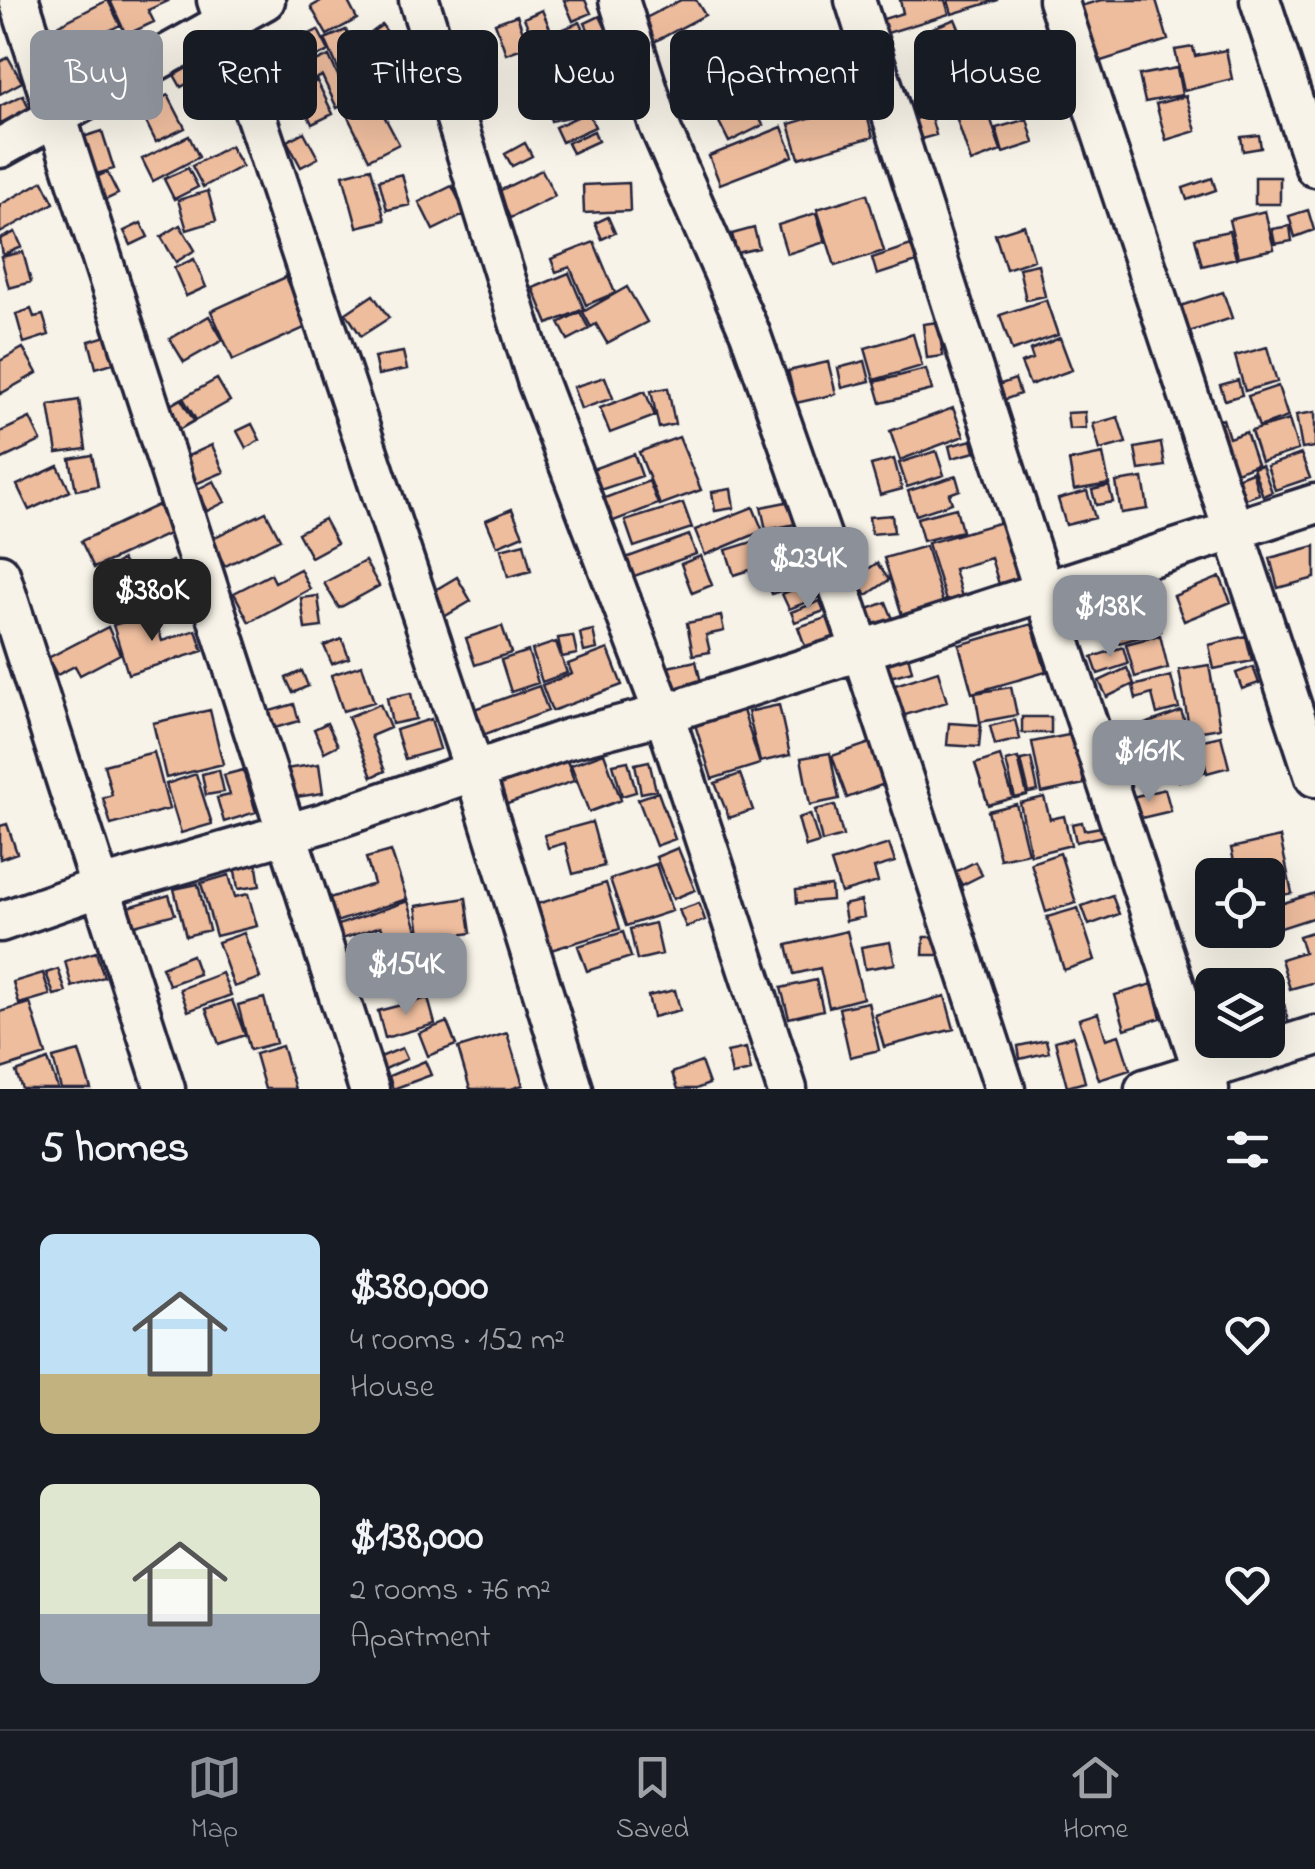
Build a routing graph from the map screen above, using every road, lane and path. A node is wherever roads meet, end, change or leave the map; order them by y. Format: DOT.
graph roads {
  1 [pos="19,0"];
  2 [pos="266,0"];
  3 [pos="420,0"];
  4 [pos="618,0"];
  5 [pos="855,0"];
  6 [pos="1058,0"];
  7 [pos="1260,0"];
  8 [pos="221,11"];
  9 [pos="30,35"];
  10 [pos="163,47"];
  11 [pos="47,120"];
  12 [pos="57,120"];
  13 [pos="0,148"];
  14 [pos="1315,166"];
  15 [pos="1315,504"];
  16 [pos="1234,530"];
  17 [pos="0,574"];
  18 [pos="1044,592"];
  19 [pos="862,650"];
  20 [pos="664,714"];
  21 [pos="474,770"];
  22 [pos="1315,776"];
  23 [pos="286,833"];
  24 [pos="98,888"];
  25 [pos="0,922"];
  26 [pos="1315,1036"];
  27 [pos="1206,1080"];
  28 [pos="165,1089"];
  29 [pos="369,1089"];
  30 [pos="573,1089"];
  31 [pos="787,1089"];
  32 [pos="1005,1089"];
  33 [pos="1145,1089"];
  1 -- 9 [label="street"];
  2 -- 8 [label="street"];
  3 -- 20 [label="street"];
  4 -- 19 [label="street"];
  5 -- 18 [label="street"];
  6 -- 16 [label="street"];
  7 -- 14 [label="street"];
  8 -- 10 [label="street"];
  8 -- 21 [label="street"];
  11 -- 13 [label="street"];
  12 -- 23 [label="street"];
  15 -- 16 [label="street"];
  16 -- 18 [label="street"];
  16 -- 22 [label="street"];
  17 -- 24 [label="street"];
  18 -- 19 [label="street"];
  18 -- 27 [label="street"];
  19 -- 20 [label="street"];
  19 -- 32 [label="street"];
  20 -- 21 [label="street"];
  20 -- 31 [label="street"];
  21 -- 23 [label="street"];
  21 -- 30 [label="street"];
  23 -- 24 [label="street"];
  23 -- 29 [label="street"];
  24 -- 25 [label="street"];
  24 -- 28 [label="street"];
  26 -- 27 [label="street"];
  27 -- 33 [label="street"];
}
